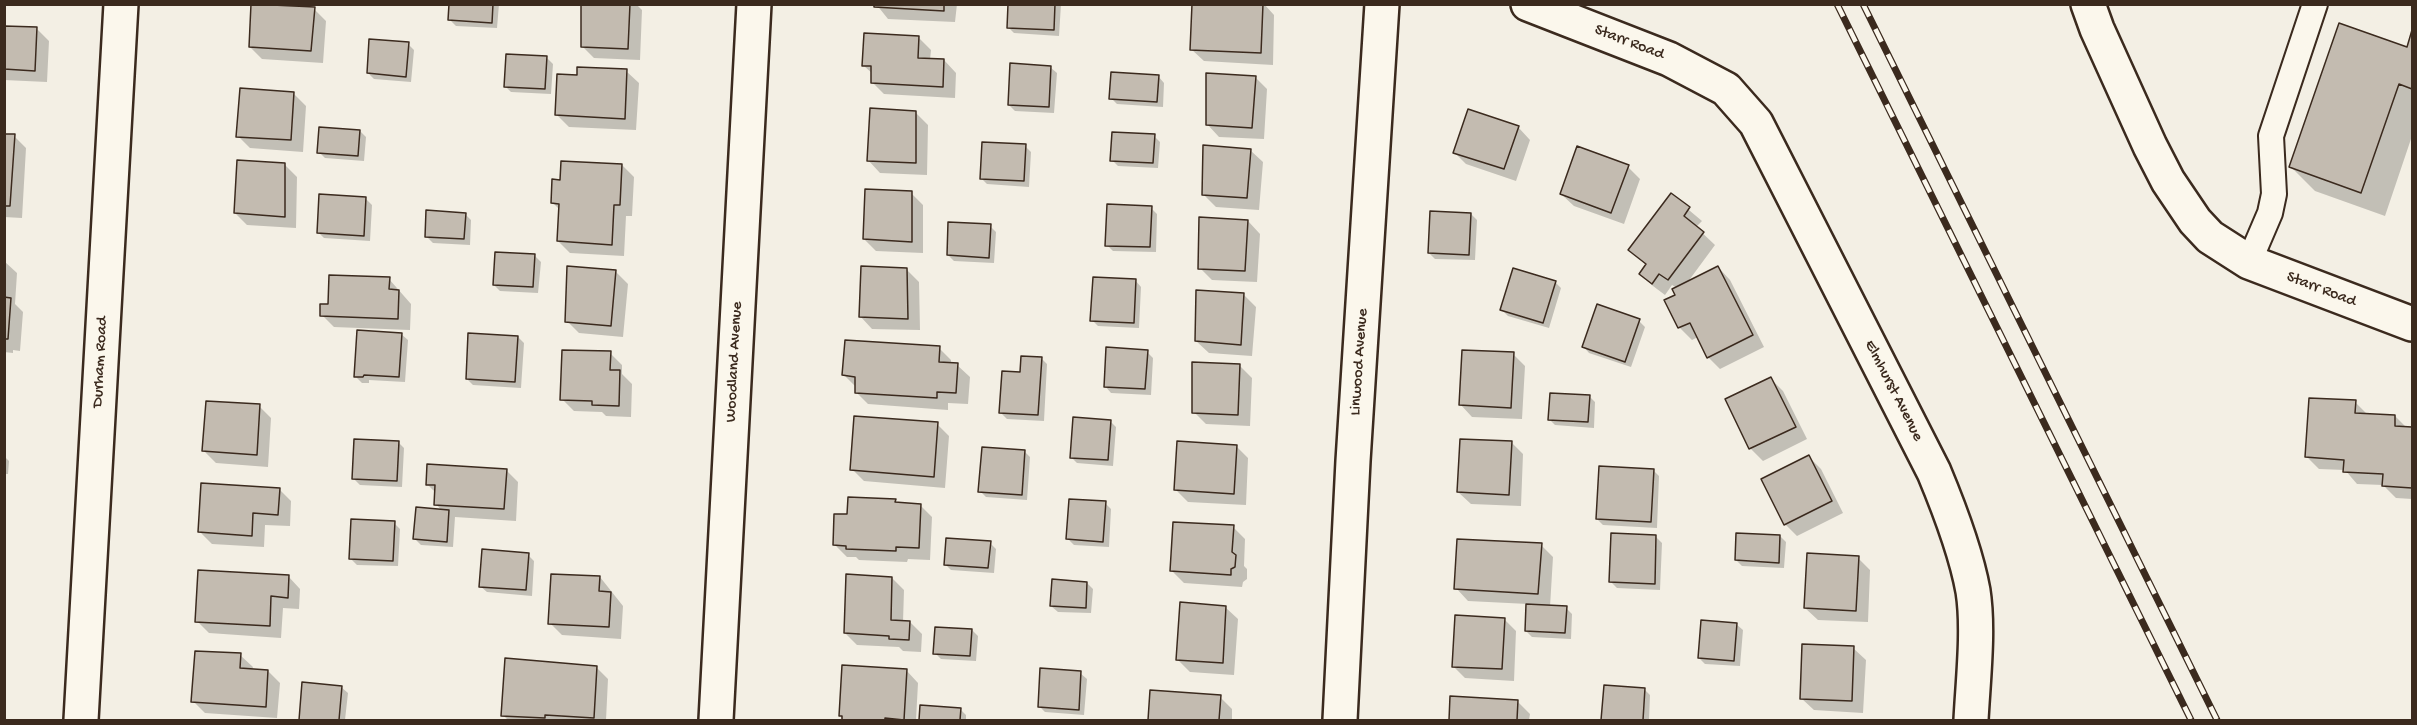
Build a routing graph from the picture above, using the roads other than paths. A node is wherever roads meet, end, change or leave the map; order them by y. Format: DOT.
graph roads {
  1 [pos="121,4"];
  2 [pos="754,4"];
  3 [pos="1382,4"];
  4 [pos="1528,4"];
  5 [pos="2088,4"];
  6 [pos="2314,4"];
  7 [pos="1726,89"];
  8 [pos="2240,257"];
  9 [pos="2412,324"];
  10 [pos="81,720"];
  11 [pos="716,720"];
  12 [pos="1340,720"];
  13 [pos="1971,720"];
  1 -- 10 [label="street, Durham Road"];
  2 -- 11 [label="street, Woodland Avenue"];
  3 -- 12 [label="street, Linwood Avenue"];
  4 -- 7 [label="street, Starr Road"];
  5 -- 8 [label="street"];
  6 -- 8 [label="lane"];
  7 -- 13 [label="street, Elmhurst Avenue"];
  8 -- 9 [label="street, Starr Road"];
}
